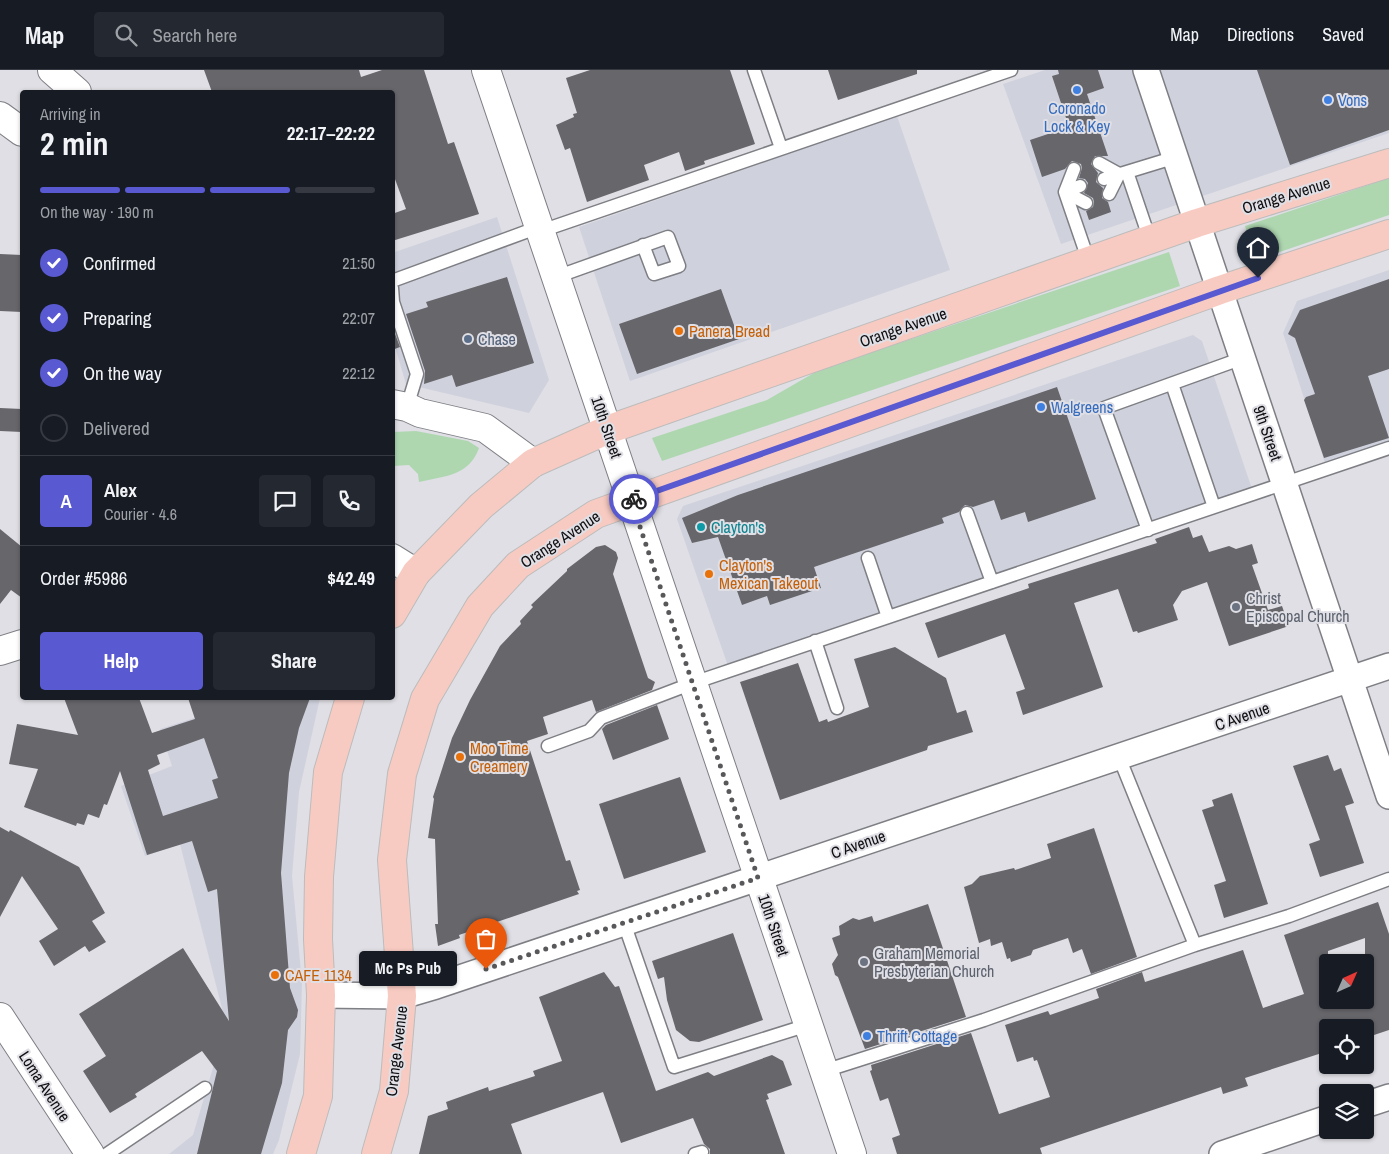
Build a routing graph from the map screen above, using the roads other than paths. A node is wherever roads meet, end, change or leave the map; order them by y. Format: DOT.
graph roads {
  1 [pos="52,70"];
  2 [pos="486,70"];
  3 [pos="754,70"];
  4 [pos="1011,70"];
  5 [pos="1146,70"];
  6 [pos="76,90"];
  7 [pos="0,116"];
  8 [pos="20,131"];
  9 [pos="781,148"];
  10 [pos="1176,157"];
  11 [pos="1099,163"];
  12 [pos="1389,163"];
  13 [pos="1074,169"];
  14 [pos="1123,173"];
  15 [pos="1104,179"];
  16 [pos="1080,186"];
  17 [pos="1064,192"];
  18 [pos="1109,194"];
  19 [pos="1086,203"];
  20 [pos="1198,223"];
  21 [pos="540,229"];
  22 [pos="1389,234"];
  23 [pos="1150,240"];
  24 [pos="643,245"];
  25 [pos="1089,262"];
  26 [pos="556,277"];
  27 [pos="395,280"];
  28 [pos="1220,290"];
  29 [pos="395,308"];
  30 [pos="1243,358"];
  31 [pos="1172,384"];
  32 [pos="403,411"];
  33 [pos="608,430"];
  34 [pos="1389,448"];
  35 [pos="533,462"];
  36 [pos="1285,483"];
  37 [pos="631,500"];
  38 [pos="1214,507"];
  39 [pos="967,513"];
  40 [pos="1148,530"];
  41 [pos="868,558"];
  42 [pos="395,560"];
  43 [pos="416,572"];
  44 [pos="992,582"];
  45 [pos="395,609"];
  46 [pos="888,617"];
  47 [pos="815,642"];
  48 [pos="20,645"];
  49 [pos="0,651"];
  50 [pos="1389,666"];
  51 [pos="1350,679"];
  52 [pos="693,683"];
  53 [pos="349,700"];
  54 [pos="837,708"];
  55 [pos="548,746"];
  56 [pos="1119,757"];
  57 [pos="1389,796"];
  58 [pos="758,878"];
  59 [pos="1389,879"];
  60 [pos="624,923"];
  61 [pos="1195,945"];
  62 [pos="322,995"];
  63 [pos="402,996"];
  64 [pos="0,1017"];
  65 [pos="808,1025"];
  66 [pos="824,1071"];
  67 [pos="205,1088"];
  68 [pos="1389,1097"];
  69 [pos="1374,1102"];
  70 [pos="1319,1121"];
  71 [pos="90,1154"];
  72 [pos="107,1154"];
  73 [pos="301,1154"];
  74 [pos="376,1154"];
  75 [pos="852,1154"];
  76 [pos="1222,1154"];
  1 -- 6 [label="street"];
  2 -- 21 [label="street, 10th Street"];
  3 -- 9 [label="lane"];
  4 -- 9 [label="lane"];
  5 -- 10 [label="street, 9th Street"];
  7 -- 8 [label="street"];
  9 -- 21 [label="lane"];
  10 -- 14 [label="lane"];
  10 -- 20 [label="street, 9th Street"];
  11 -- 14 [label="lane"];
  12 -- 20 [label="highway, Orange Avenue"];
  13 -- 17 [label="lane"];
  14 -- 15 [label="lane"];
  14 -- 18 [label="lane"];
  14 -- 23 [label="lane"];
  16 -- 17 [label="lane"];
  17 -- 19 [label="lane"];
  17 -- 25 [label="lane"];
  20 -- 23 [label="highway, Orange Avenue"];
  20 -- 28 [label="street, 9th Street"];
  21 -- 26 [label="street, 10th Street"];
  21 -- 27 [label="lane"];
  22 -- 28 [label="highway, Orange Avenue"];
  23 -- 25 [label="highway, Orange Avenue"];
  24 -- 26 [label="lane"];
  25 -- 33 [label="highway, Orange Avenue"];
  26 -- 33 [label="street, 10th Street"];
  28 -- 30 [label="street, 9th Street"];
  28 -- 37 [label="highway, Orange Avenue"];
  29 -- 32 [label="lane"];
  30 -- 31 [label="lane"];
  30 -- 36 [label="street, 9th Street"];
  31 -- 38 [label="lane"];
  31 -- 40 [label="lane"];
  32 -- 35 [label="street"];
  33 -- 35 [label="highway, Orange Avenue"];
  33 -- 37 [label="street, 10th Street"];
  34 -- 36 [label="lane"];
  35 -- 43 [label="highway, Orange Avenue"];
  36 -- 38 [label="lane"];
  36 -- 51 [label="street, 9th Street"];
  37 -- 52 [label="street, 10th Street"];
  37 -- 63 [label="highway, Orange Avenue"];
  38 -- 40 [label="lane"];
  39 -- 44 [label="lane"];
  40 -- 44 [label="lane"];
  41 -- 46 [label="lane"];
  42 -- 43 [label="street"];
  43 -- 45 [label="highway, Orange Avenue"];
  44 -- 46 [label="lane"];
  46 -- 47 [label="lane"];
  47 -- 52 [label="lane"];
  47 -- 54 [label="lane"];
  48 -- 49 [label="street"];
  50 -- 51 [label="street, C Avenue"];
  51 -- 56 [label="street, C Avenue"];
  51 -- 57 [label="street, 9th Street"];
  52 -- 55 [label="lane"];
  52 -- 58 [label="street, 10th Street"];
  53 -- 62 [label="highway"];
  56 -- 58 [label="street, C Avenue"];
  56 -- 61 [label="lane"];
  58 -- 60 [label="street, C Avenue"];
  58 -- 65 [label="street, 10th Street"];
  59 -- 61 [label="lane"];
  60 -- 63 [label="street, C Avenue"];
  60 -- 65 [label="lane"];
  61 -- 66 [label="lane"];
  62 -- 63 [label="street, C Avenue"];
  62 -- 73 [label="highway"];
  63 -- 74 [label="highway, Orange Avenue"];
  64 -- 71 [label="street, Loma Avenue"];
  65 -- 66 [label="street, 10th Street"];
  66 -- 75 [label="street, 10th Street"];
  67 -- 72 [label="lane"];
  68 -- 69 [label="street"];
  70 -- 76 [label="street"];
}
